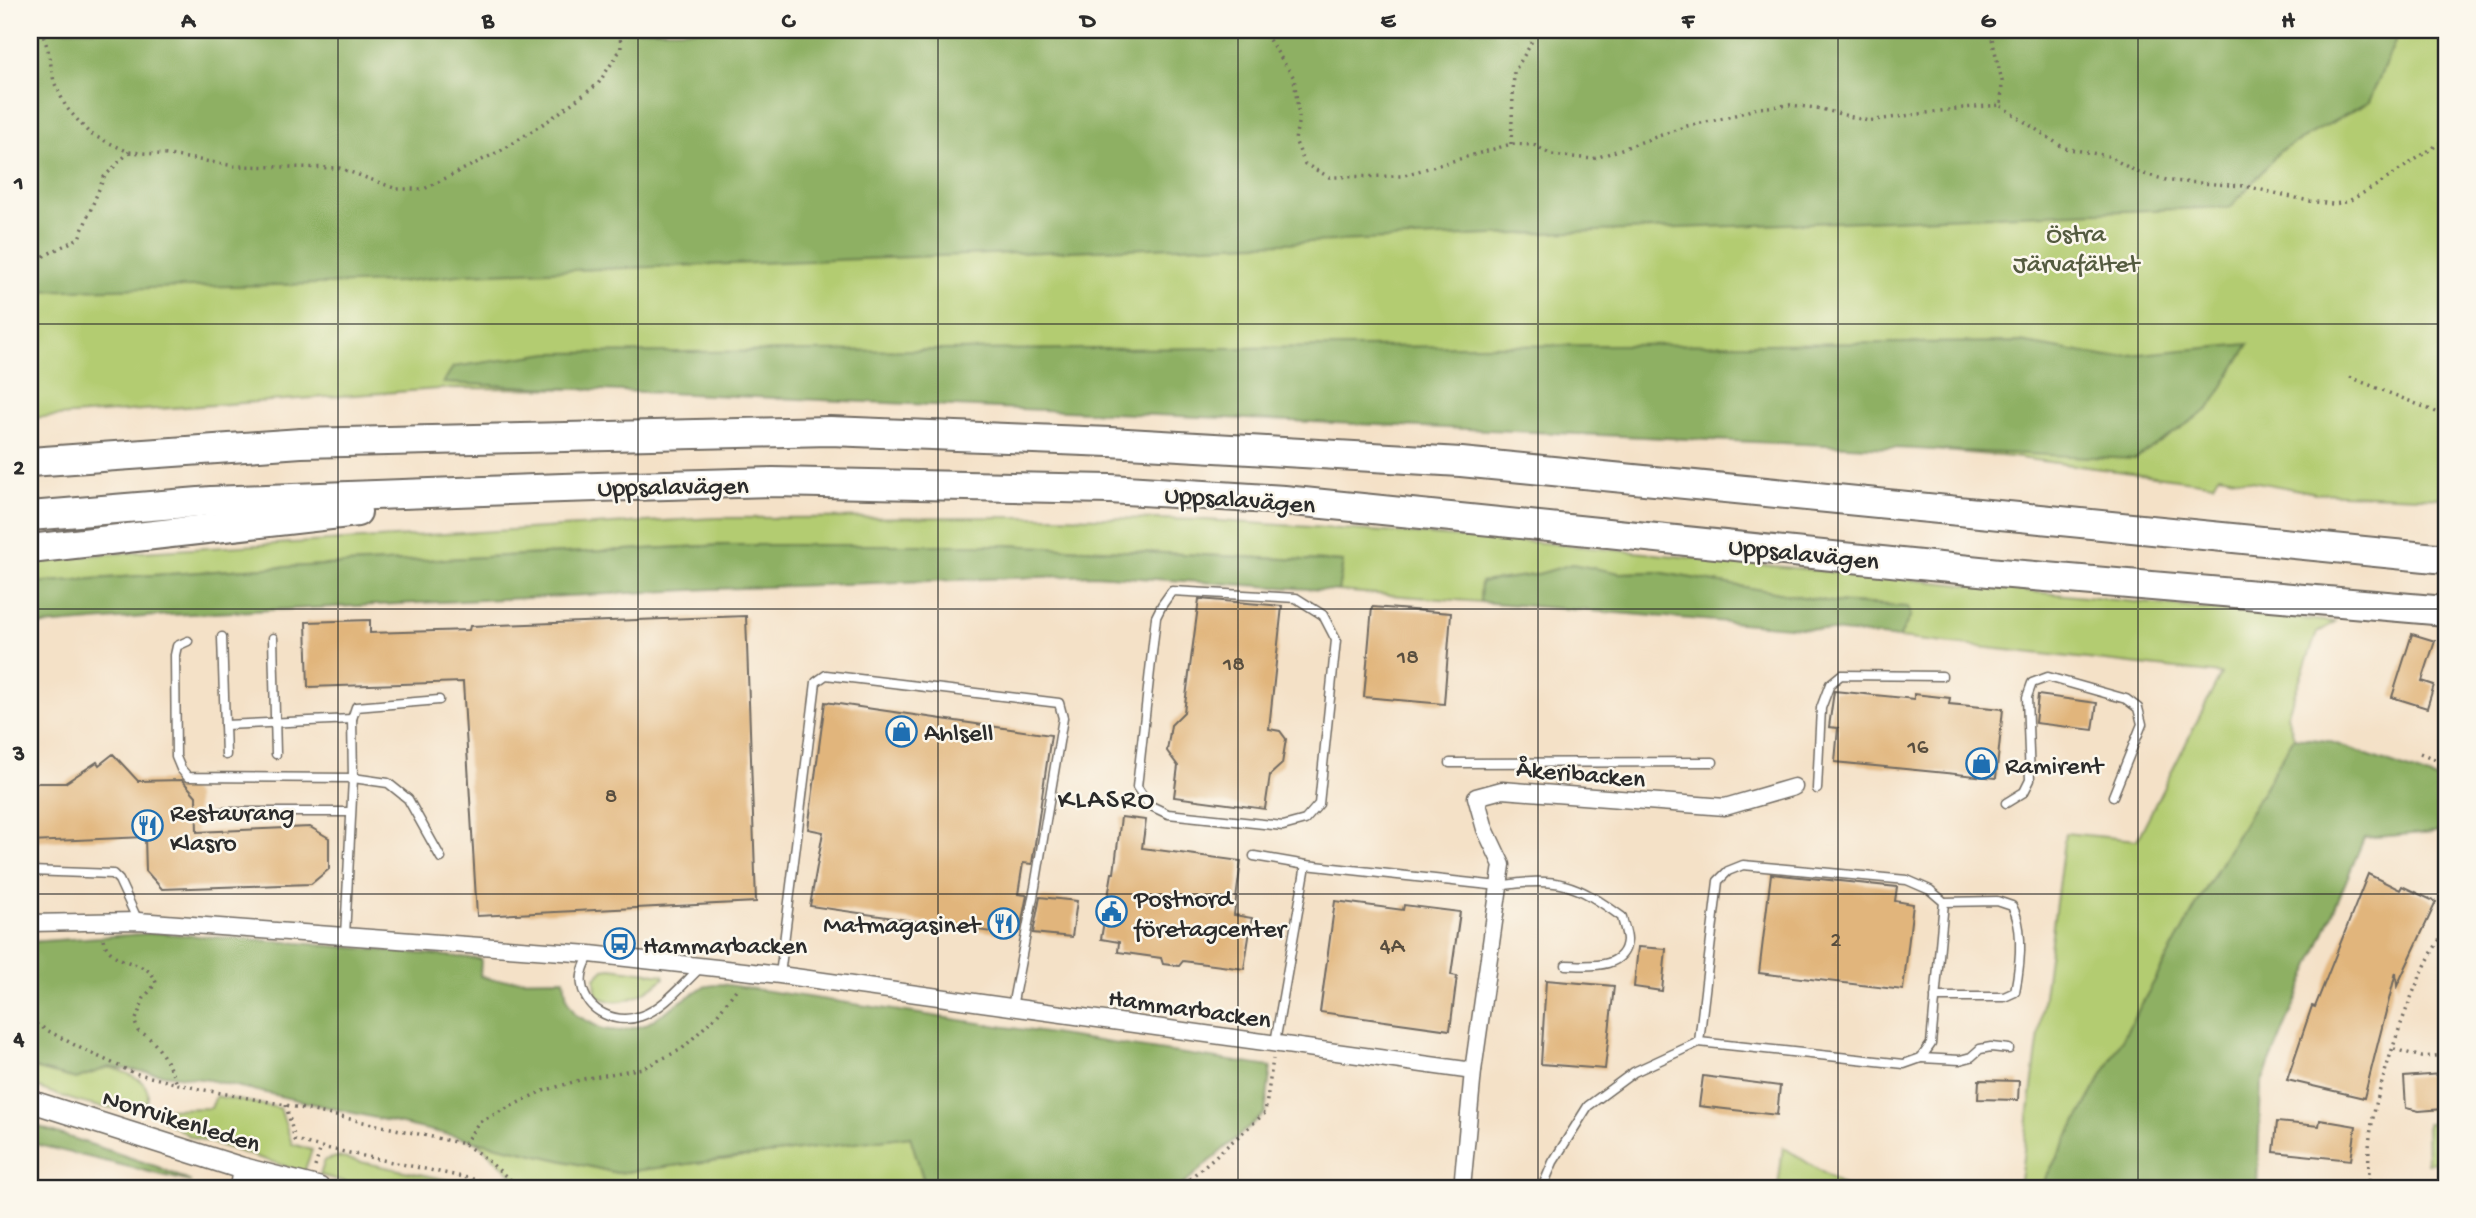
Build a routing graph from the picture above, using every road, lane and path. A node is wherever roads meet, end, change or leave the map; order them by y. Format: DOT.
graph roads {
  1 [pos="41,30"];
  2 [pos="620,30"];
  3 [pos="1259,30"];
  4 [pos="1531,30"];
  5 [pos="1990,30"];
  6 [pos="2001,105"];
  7 [pos="2446,139"];
  8 [pos="1511,144"];
  9 [pos="130,152"];
  10 [pos="30,259"];
  11 [pos="2350,377"];
  12 [pos="2446,416"];
  13 [pos="30,461"];
  14 [pos="563,488"];
  15 [pos="30,516"];
  16 [pos="30,550"];
  17 [pos="2446,559"];
  18 [pos="2446,611"];
  19 [pos="222,637"];
  20 [pos="273,638"];
  21 [pos="188,641"];
  22 [pos="1942,676"];
  23 [pos="439,700"];
  24 [pos="352,719"];
  25 [pos="274,723"];
  26 [pos="225,725"];
  27 [pos="1327,726"];
  28 [pos="2420,753"];
  29 [pos="276,754"];
  30 [pos="226,755"];
  31 [pos="1713,762"];
  32 [pos="1450,763"];
  33 [pos="2446,764"];
  34 [pos="353,778"];
  35 [pos="1794,788"];
  36 [pos="1817,789"];
  37 [pos="2113,796"];
  38 [pos="2007,803"];
  39 [pos="221,812"];
  40 [pos="350,812"];
  41 [pos="1254,856"];
  42 [pos="441,858"];
  43 [pos="1306,865"];
  44 [pos="30,871"];
  45 [pos="1499,886"];
  46 [pos="1944,902"];
  47 [pos="104,921"];
  48 [pos="138,921"];
  49 [pos="30,923"];
  50 [pos="2446,932"];
  51 [pos="345,936"];
  52 [pos="590,954"];
  53 [pos="1566,965"];
  54 [pos="702,966"];
  55 [pos="747,971"];
  56 [pos="780,975"];
  57 [pos="1935,997"];
  58 [pos="1012,1007"];
  59 [pos="30,1021"];
  60 [pos="1699,1042"];
  61 [pos="1275,1043"];
  62 [pos="2009,1049"];
  63 [pos="2394,1049"];
  64 [pos="2446,1055"];
  65 [pos="1921,1058"];
  66 [pos="1473,1071"];
  67 [pos="178,1085"];
  68 [pos="30,1101"];
  69 [pos="286,1105"];
  70 [pos="464,1144"];
  71 [pos="321,1147"];
  72 [pos="239,1178"];
  73 [pos="316,1180"];
  74 [pos="517,1188"];
  75 [pos="1179,1188"];
  76 [pos="1462,1188"];
  77 [pos="1542,1188"];
  78 [pos="2370,1188"];
  1 -- 9 [label="path"];
  2 -- 9 [label="path"];
  3 -- 8 [label="path"];
  4 -- 8 [label="path"];
  5 -- 6 [label="path"];
  6 -- 7 [label="path"];
  6 -- 8 [label="path"];
  9 -- 10 [label="path"];
  11 -- 12 [label="path"];
  13 -- 17 [label="highway, Uppsalavägen"];
  14 -- 15 [label="highway, Uppsalavägen"];
  14 -- 16 [label="highway"];
  14 -- 18 [label="highway, Uppsalavägen"];
  19 -- 26 [label="lane"];
  20 -- 25 [label="lane"];
  21 -- 34 [label="lane"];
  22 -- 36 [label="lane"];
  23 -- 24 [label="lane"];
  24 -- 25 [label="lane"];
  24 -- 34 [label="lane"];
  25 -- 26 [label="lane"];
  25 -- 29 [label="lane"];
  26 -- 30 [label="lane"];
  27 -- 27 [label="lane"];
  28 -- 33 [label="path"];
  31 -- 32 [label="lane"];
  34 -- 40 [label="lane"];
  34 -- 42 [label="lane"];
  35 -- 45 [label="street, Åkeribacken"];
  37 -- 38 [label="lane"];
  39 -- 40 [label="lane"];
  40 -- 51 [label="lane"];
  41 -- 43 [label="lane"];
  43 -- 45 [label="lane"];
  43 -- 61 [label="lane"];
  44 -- 48 [label="lane"];
  45 -- 53 [label="lane"];
  45 -- 66 [label="street, Åkeribacken"];
  46 -- 57 [label="lane"];
  46 -- 57 [label="lane"];
  46 -- 60 [label="lane"];
  47 -- 48 [label="street, Hammarbacken"];
  47 -- 49 [label="street, Hammarbacken"];
  47 -- 67 [label="path"];
  48 -- 51 [label="street, Hammarbacken"];
  50 -- 63 [label="path"];
  51 -- 52 [label="street, Hammarbacken"];
  52 -- 54 [label="street, Hammarbacken"];
  52 -- 54 [label="lane"];
  54 -- 55 [label="street, Hammarbacken"];
  55 -- 56 [label="street, Hammarbacken"];
  55 -- 70 [label="path"];
  56 -- 58 [label="street, Hammarbacken"];
  56 -- 58 [label="lane"];
  57 -- 65 [label="lane"];
  58 -- 61 [label="street, Hammarbacken"];
  59 -- 67 [label="path"];
  60 -- 65 [label="lane"];
  60 -- 77 [label="lane"];
  61 -- 66 [label="street, Hammarbacken"];
  61 -- 75 [label="path"];
  62 -- 65 [label="lane"];
  63 -- 64 [label="path"];
  63 -- 78 [label="path"];
  66 -- 76 [label="street"];
  67 -- 69 [label="path"];
  68 -- 72 [label="main road, Norrvikenleden"];
  69 -- 70 [label="path"];
  69 -- 71 [label="path"];
  70 -- 74 [label="path"];
  71 -- 73 [label="path"];
  71 -- 74 [label="path"];
  72 -- 73 [label="main road, Norrvikenleden"];
}
